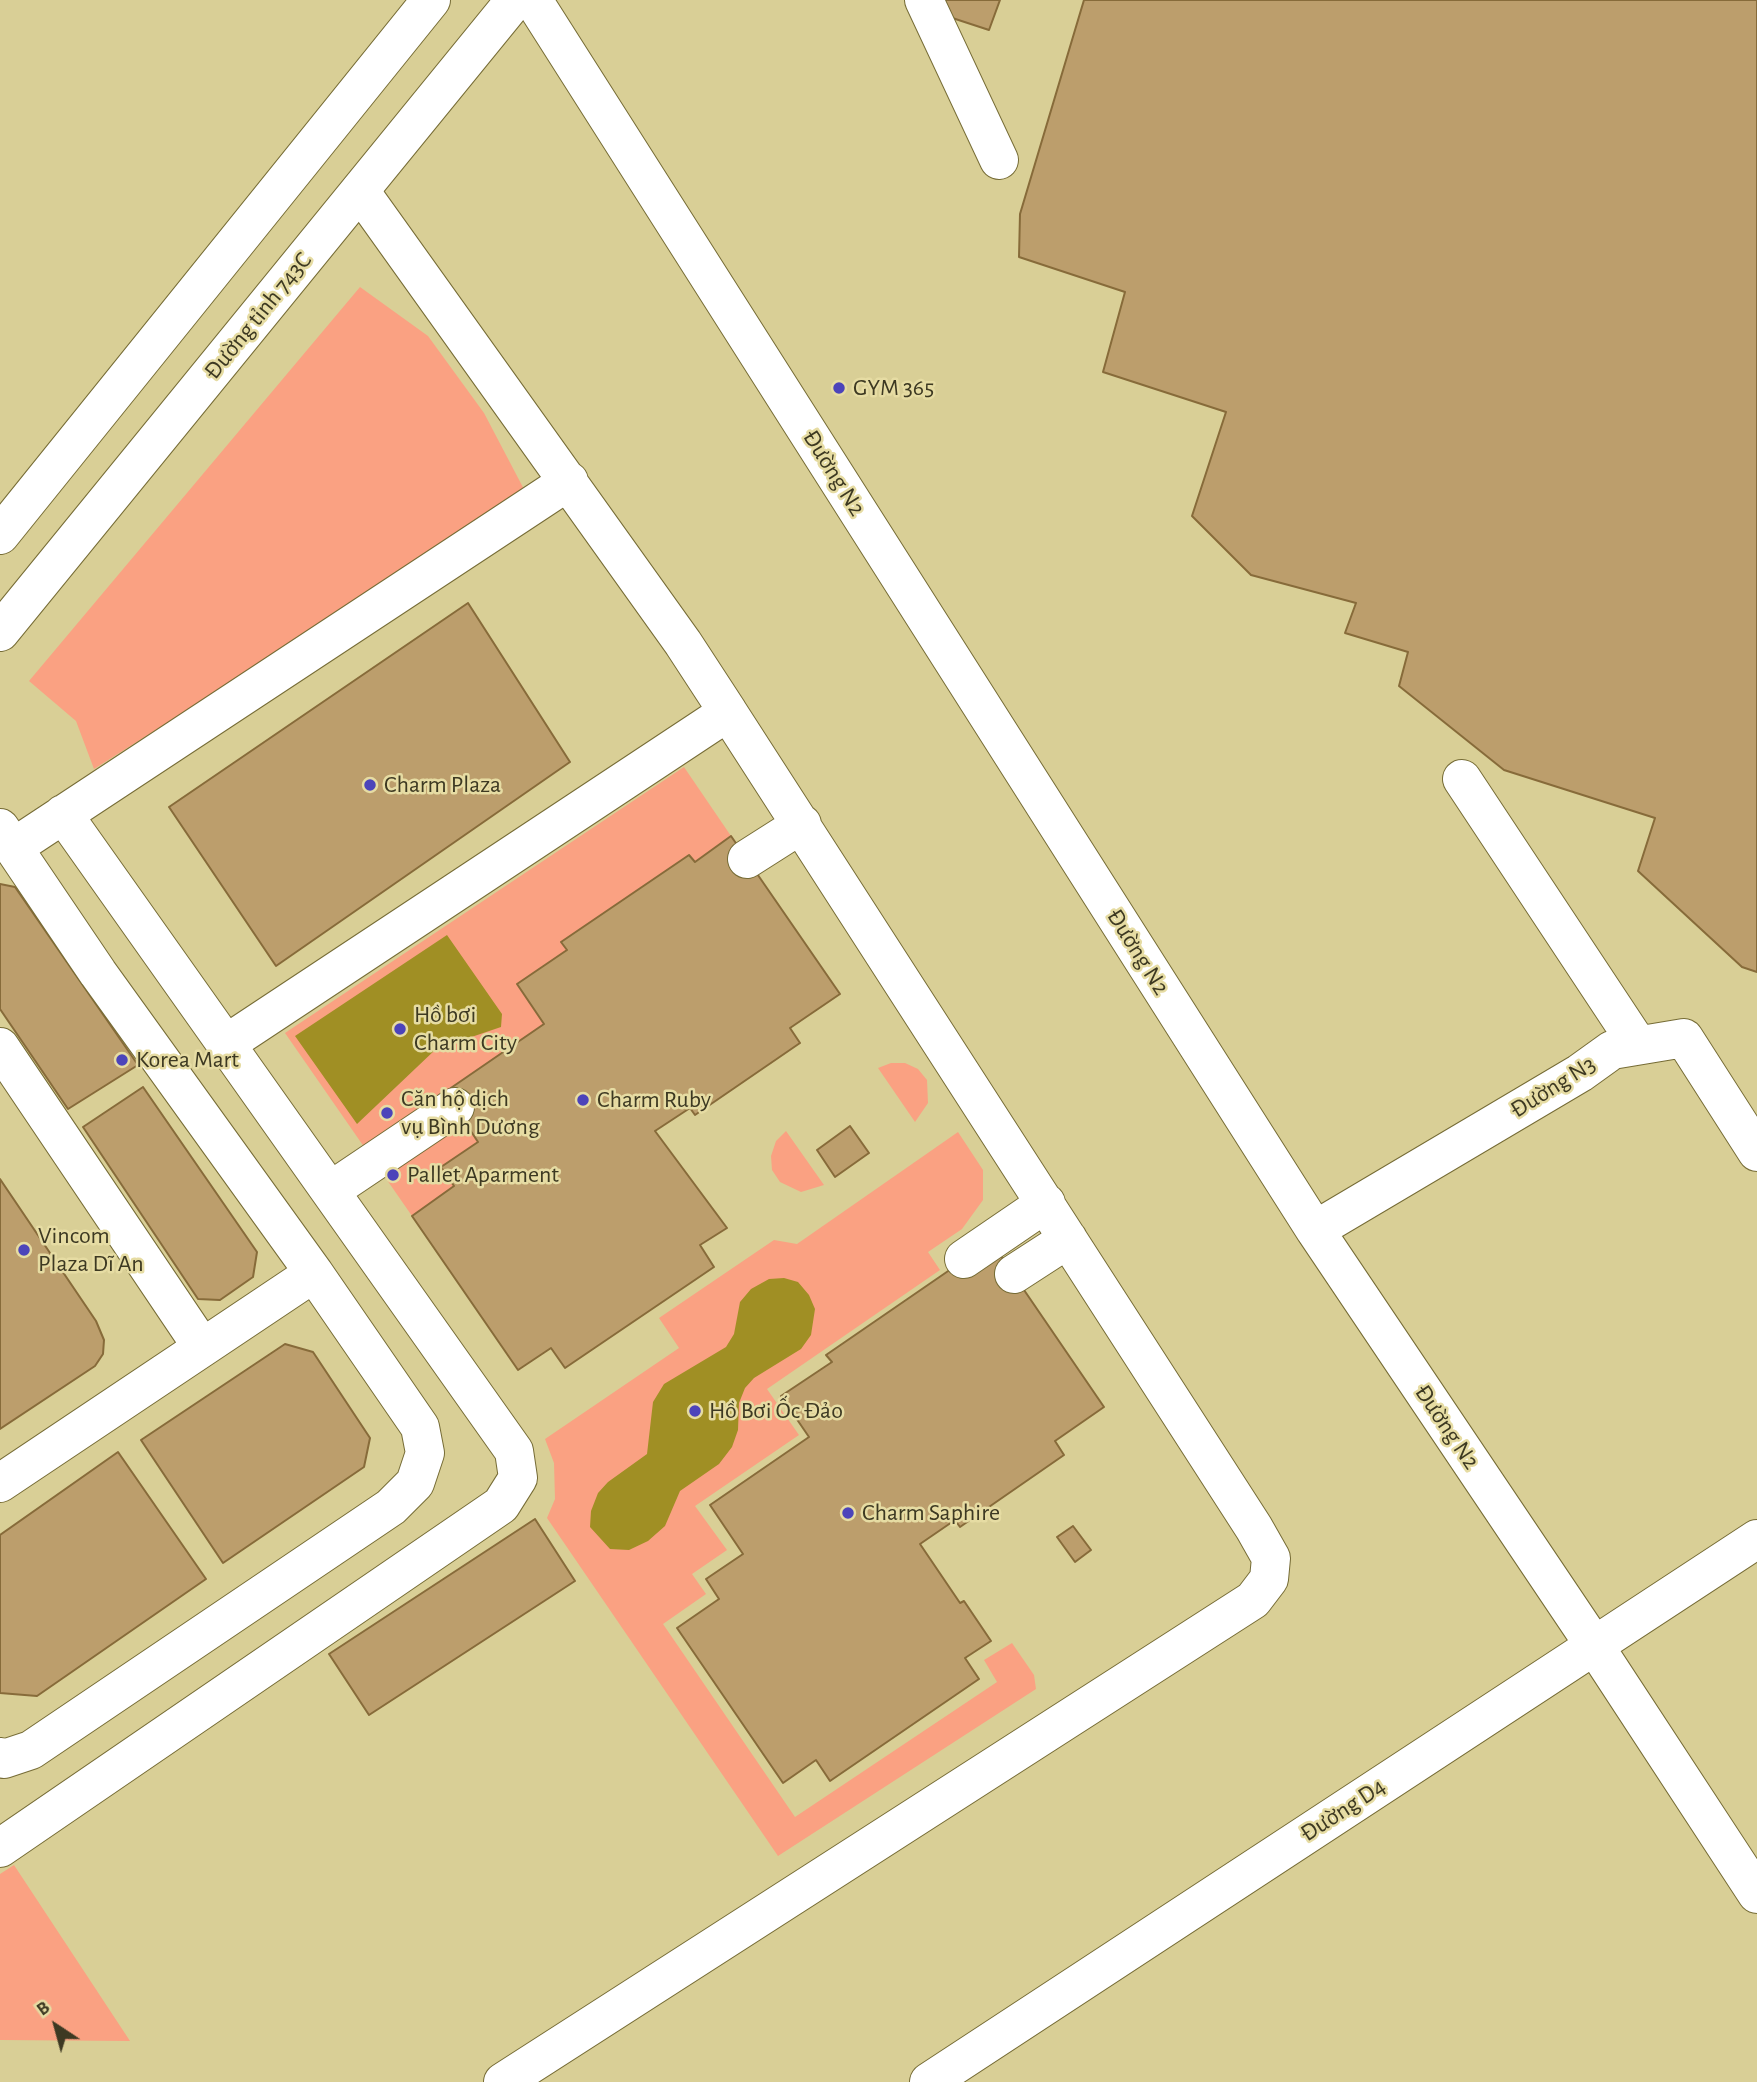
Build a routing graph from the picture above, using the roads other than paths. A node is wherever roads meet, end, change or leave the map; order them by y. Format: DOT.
graph roads {
  1 [pos="431,0"];
  2 [pos="515,0"];
  3 [pos="533,0"];
  4 [pos="924,0"];
  5 [pos="999,160"];
  6 [pos="360,191"];
  7 [pos="569,481"];
  8 [pos="0,536"];
  9 [pos="0,632"];
  10 [pos="728,712"];
  11 [pos="1462,779"];
  12 [pos="63,814"];
  13 [pos="802,824"];
  14 [pos="7,837"];
  15 [pos="747,859"];
  16 [pos="226,1044"];
  17 [pos="1637,1045"];
  18 [pos="0,1047"];
  19 [pos="455,1107"];
  20 [pos="1757,1152"];
  21 [pos="330,1191"];
  22 [pos="1046,1203"];
  23 [pos="1315,1230"];
  24 [pos="1068,1239"];
  25 [pos="964,1259"];
  26 [pos="314,1273"];
  27 [pos="1014,1274"];
  28 [pos="202,1347"];
  29 [pos="0,1483"];
  30 [pos="1757,1539"];
  31 [pos="1594,1645"];
  32 [pos="0,1757"];
  33 [pos="0,1848"];
  34 [pos="1757,1894"];
  35 [pos="503,2082"];
  36 [pos="929,2082"];
  1 -- 8 [label="street"];
  2 -- 6 [label="street, Đường tỉnh 743C"];
  3 -- 23 [label="street, Đường N2"];
  4 -- 5 [label="street"];
  6 -- 7 [label="street"];
  6 -- 9 [label="street, Đường tỉnh 743C"];
  7 -- 10 [label="street"];
  7 -- 12 [label="street"];
  10 -- 13 [label="street"];
  10 -- 16 [label="street"];
  11 -- 17 [label="street"];
  12 -- 14 [label="street"];
  12 -- 16 [label="street"];
  13 -- 15 [label="street"];
  13 -- 22 [label="street"];
  14 -- 26 [label="street"];
  16 -- 21 [label="street"];
  17 -- 20 [label="street, Đường N3"];
  17 -- 23 [label="street, Đường N3"];
  18 -- 28 [label="street"];
  19 -- 21 [label="street"];
  21 -- 33 [label="street"];
  22 -- 24 [label="street"];
  22 -- 25 [label="street"];
  23 -- 31 [label="street, Đường N2"];
  24 -- 27 [label="street"];
  24 -- 35 [label="street"];
  26 -- 28 [label="street"];
  26 -- 32 [label="street"];
  28 -- 29 [label="street"];
  30 -- 31 [label="street, Đường D4"];
  31 -- 34 [label="street, Đường N2"];
  31 -- 36 [label="street, Đường D4"];
}
